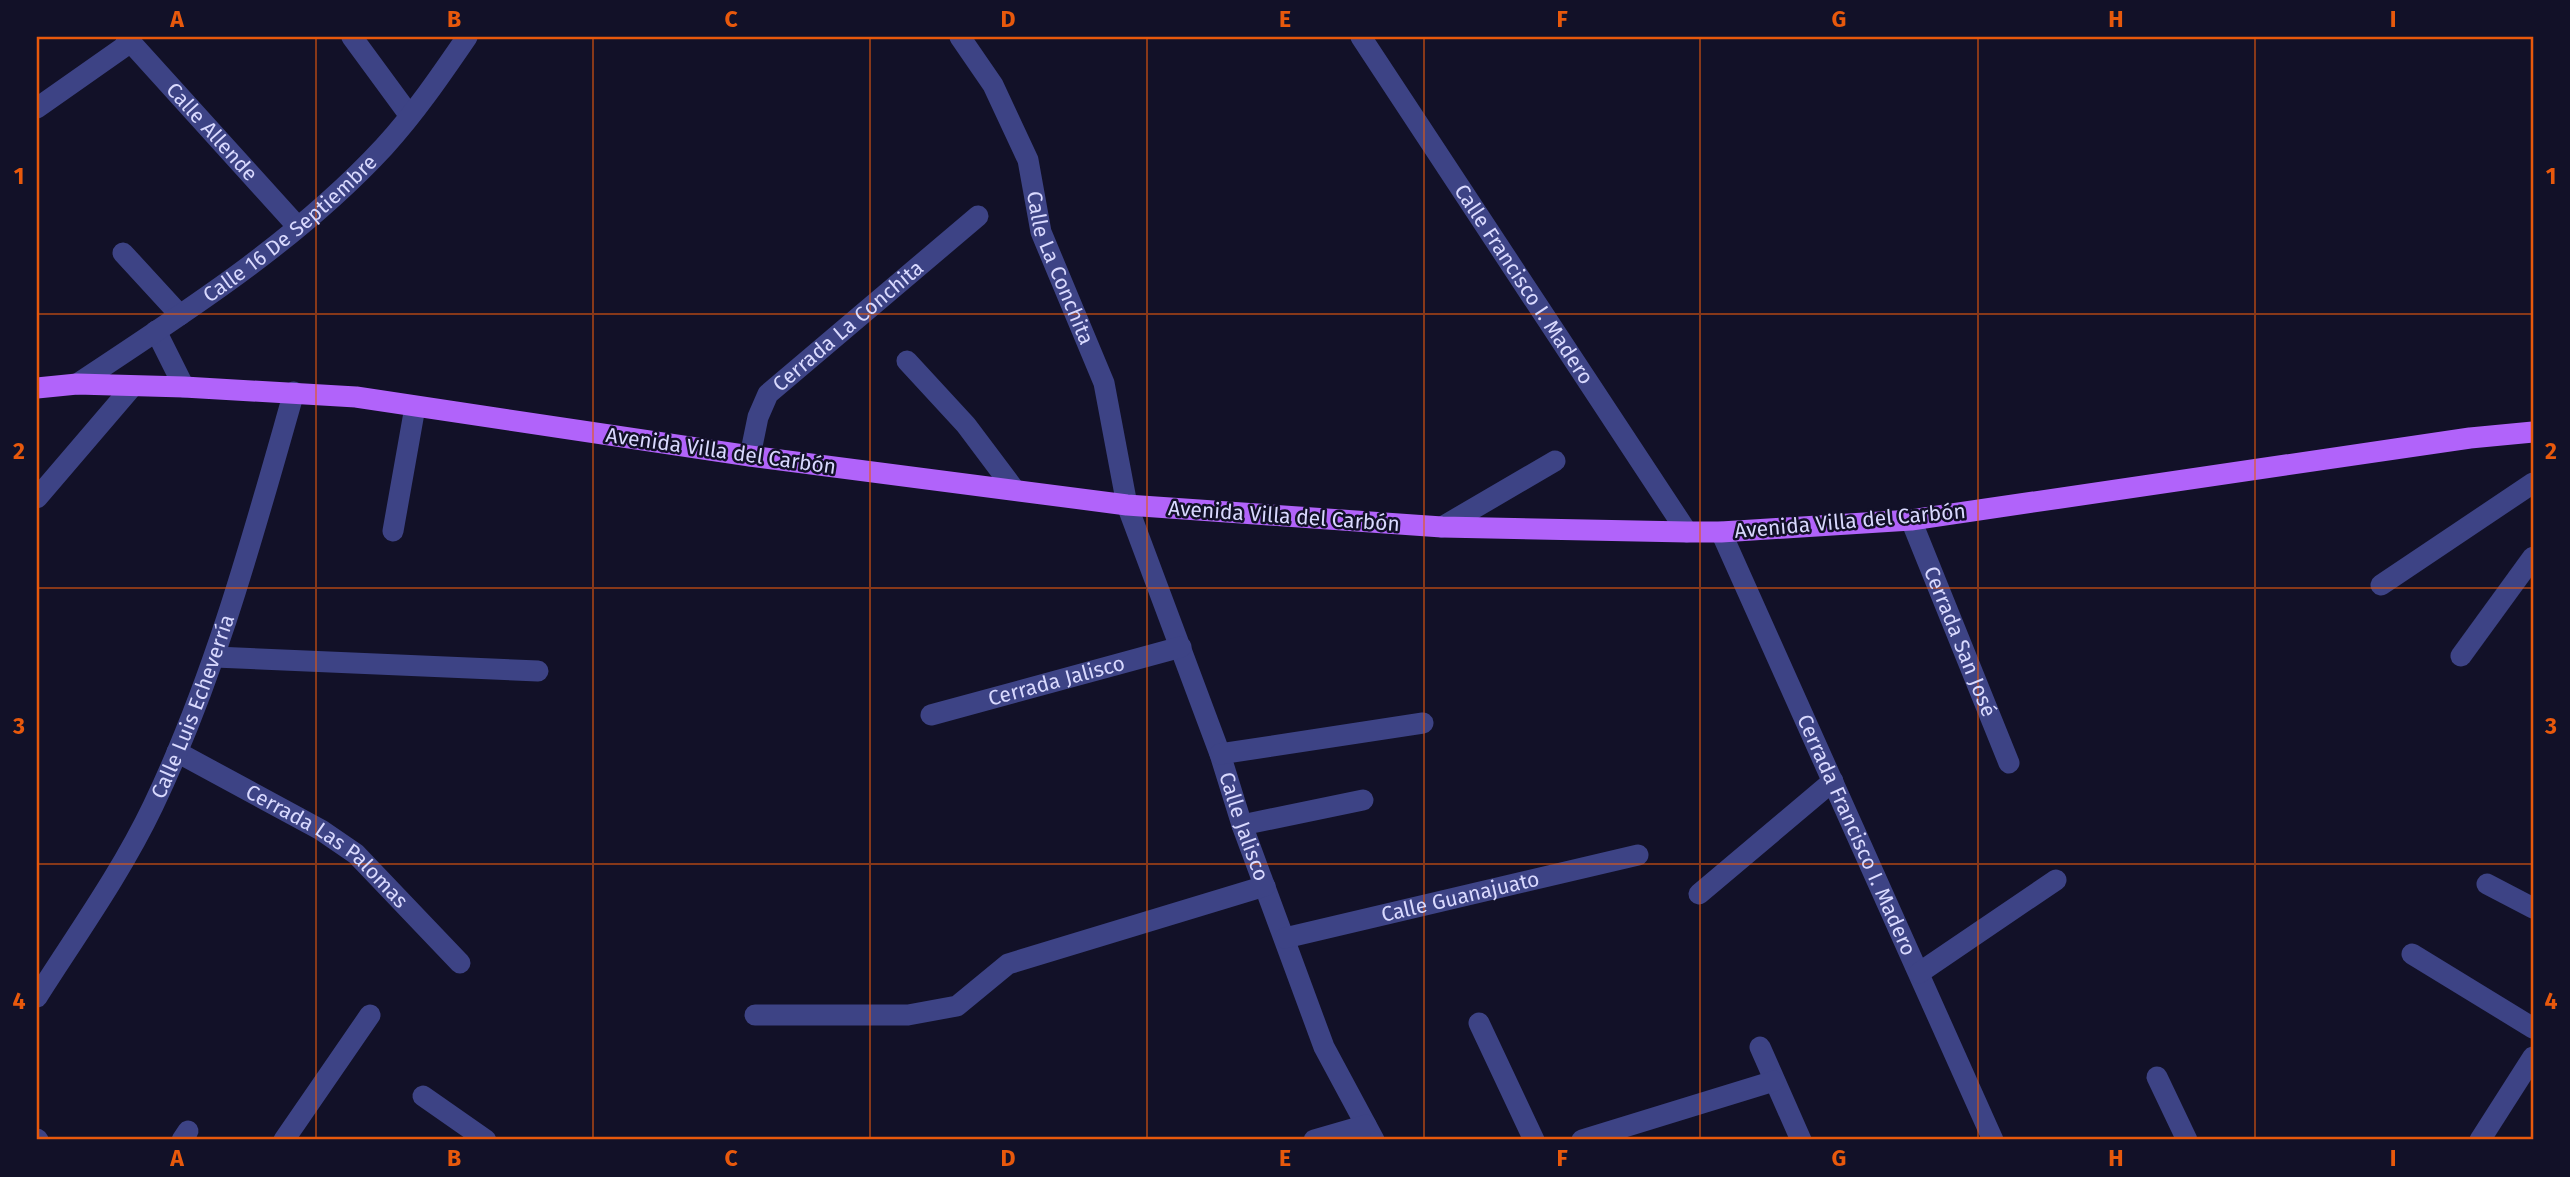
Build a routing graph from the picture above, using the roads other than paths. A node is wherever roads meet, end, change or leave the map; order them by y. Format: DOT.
graph roads {
  1 [pos="352,37"];
  2 [pos="467,37"];
  3 [pos="1362,37"];
  4 [pos="962,39"];
  5 [pos="128,40"];
  6 [pos="37,108"];
  7 [pos="410,116"];
  8 [pos="978,216"];
  9 [pos="298,228"];
  10 [pos="123,253"];
  11 [pos="180,315"];
  12 [pos="156,331"];
  13 [pos="907,361"];
  14 [pos="77,384"];
  15 [pos="132,387"];
  16 [pos="184,387"];
  17 [pos="38,389"];
  18 [pos="294,392"];
  19 [pos="415,407"];
  20 [pos="2533,432"];
  21 [pos="750,456"];
  22 [pos="1555,461"];
  23 [pos="2533,483"];
  24 [pos="1014,489"];
  25 [pos="37,498"];
  26 [pos="1127,505"];
  27 [pos="1911,520"];
  28 [pos="1442,527"];
  29 [pos="393,531"];
  30 [pos="1687,532"];
  31 [pos="1721,532"];
  32 [pos="2533,557"];
  33 [pos="2381,585"];
  34 [pos="1181,647"];
  35 [pos="2461,656"];
  36 [pos="215,657"];
  37 [pos="538,671"];
  38 [pos="931,715"];
  39 [pos="1423,723"];
  40 [pos="177,752"];
  41 [pos="1220,754"];
  42 [pos="2009,763"];
  43 [pos="1833,780"];
  44 [pos="1363,800"];
  45 [pos="1242,825"];
  46 [pos="1638,855"];
  47 [pos="2056,880"];
  48 [pos="2487,884"];
  49 [pos="1265,887"];
  50 [pos="1699,894"];
  51 [pos="2533,908"];
  52 [pos="1284,938"];
  53 [pos="2412,954"];
  54 [pos="460,963"];
  55 [pos="1919,973"];
  56 [pos="37,997"];
  57 [pos="370,1014"];
  58 [pos="755,1015"];
  59 [pos="1479,1023"];
  60 [pos="2533,1028"];
  61 [pos="1760,1047"];
  62 [pos="2533,1057"];
  63 [pos="2157,1077"];
  64 [pos="1774,1081"];
  65 [pos="422,1096"];
  66 [pos="1370,1133"];
  67 [pos="284,1140"];
  68 [pos="486,1140"];
  69 [pos="1314,1140"];
  70 [pos="1534,1140"];
  71 [pos="1582,1140"];
  72 [pos="1801,1140"];
  73 [pos="1993,1140"];
  74 [pos="2187,1140"];
  75 [pos="2480,1140"];
  1 -- 7 [label="street"];
  2 -- 7 [label="street, Calle 16 De Septiembre"];
  3 -- 30 [label="street, Calle Francisco I. Madero"];
  4 -- 26 [label="street, Calle La Conchita"];
  5 -- 6 [label="street"];
  5 -- 9 [label="street, Calle Allende"];
  7 -- 9 [label="street, Calle 16 De Septiembre"];
  8 -- 21 [label="street, Cerrada La Conchita"];
  9 -- 11 [label="street, Calle 16 De Septiembre"];
  10 -- 11 [label="street"];
  11 -- 12 [label="street, Calle 16 De Septiembre"];
  12 -- 14 [label="street, Calle 16 De Septiembre"];
  12 -- 16 [label="street"];
  13 -- 24 [label="street"];
  14 -- 15 [label="main road, Avenida Villa del Carbón"];
  14 -- 17 [label="main road, Avenida Villa del Carbón"];
  15 -- 16 [label="main road, Avenida Villa del Carbón"];
  15 -- 25 [label="street"];
  16 -- 18 [label="main road, Avenida Villa del Carbón"];
  18 -- 19 [label="main road, Avenida Villa del Carbón"];
  18 -- 36 [label="street, Calle Luis Echeverría"];
  19 -- 21 [label="main road, Avenida Villa del Carbón"];
  19 -- 29 [label="street"];
  20 -- 27 [label="main road, Avenida Villa del Carbón"];
  21 -- 24 [label="main road, Avenida Villa del Carbón"];
  22 -- 28 [label="street"];
  23 -- 33 [label="street"];
  24 -- 26 [label="main road, Avenida Villa del Carbón"];
  26 -- 28 [label="main road, Avenida Villa del Carbón"];
  26 -- 34 [label="street, Calle Jalisco"];
  27 -- 31 [label="main road, Avenida Villa del Carbón"];
  27 -- 42 [label="street, Cerrada San José"];
  28 -- 30 [label="main road, Avenida Villa del Carbón"];
  30 -- 31 [label="main road, Avenida Villa del Carbón"];
  31 -- 43 [label="street, Cerrada Francisco I. Madero"];
  32 -- 35 [label="street"];
  34 -- 38 [label="street, Cerrada Jalisco"];
  34 -- 41 [label="street, Calle Jalisco"];
  36 -- 37 [label="street"];
  36 -- 40 [label="street, Calle Luis Echeverría"];
  39 -- 41 [label="street"];
  40 -- 54 [label="street, Cerrada Las Palomas"];
  40 -- 56 [label="street, Calle Luis Echeverría"];
  41 -- 45 [label="street, Calle Jalisco"];
  43 -- 50 [label="street"];
  43 -- 55 [label="street, Cerrada Francisco I. Madero"];
  44 -- 45 [label="street"];
  45 -- 49 [label="street, Calle Jalisco"];
  46 -- 52 [label="street, Calle Guanajuato"];
  47 -- 55 [label="street"];
  48 -- 51 [label="street"];
  49 -- 52 [label="street, Calle Jalisco"];
  49 -- 58 [label="street"];
  52 -- 66 [label="street, Calle Jalisco"];
  53 -- 60 [label="street"];
  55 -- 73 [label="street, Cerrada Francisco I. Madero"];
  57 -- 67 [label="street"];
  59 -- 70 [label="street"];
  61 -- 64 [label="street"];
  62 -- 75 [label="street"];
  63 -- 74 [label="street"];
  64 -- 71 [label="street"];
  64 -- 72 [label="street"];
  65 -- 68 [label="street"];
  66 -- 69 [label="street"];
}
